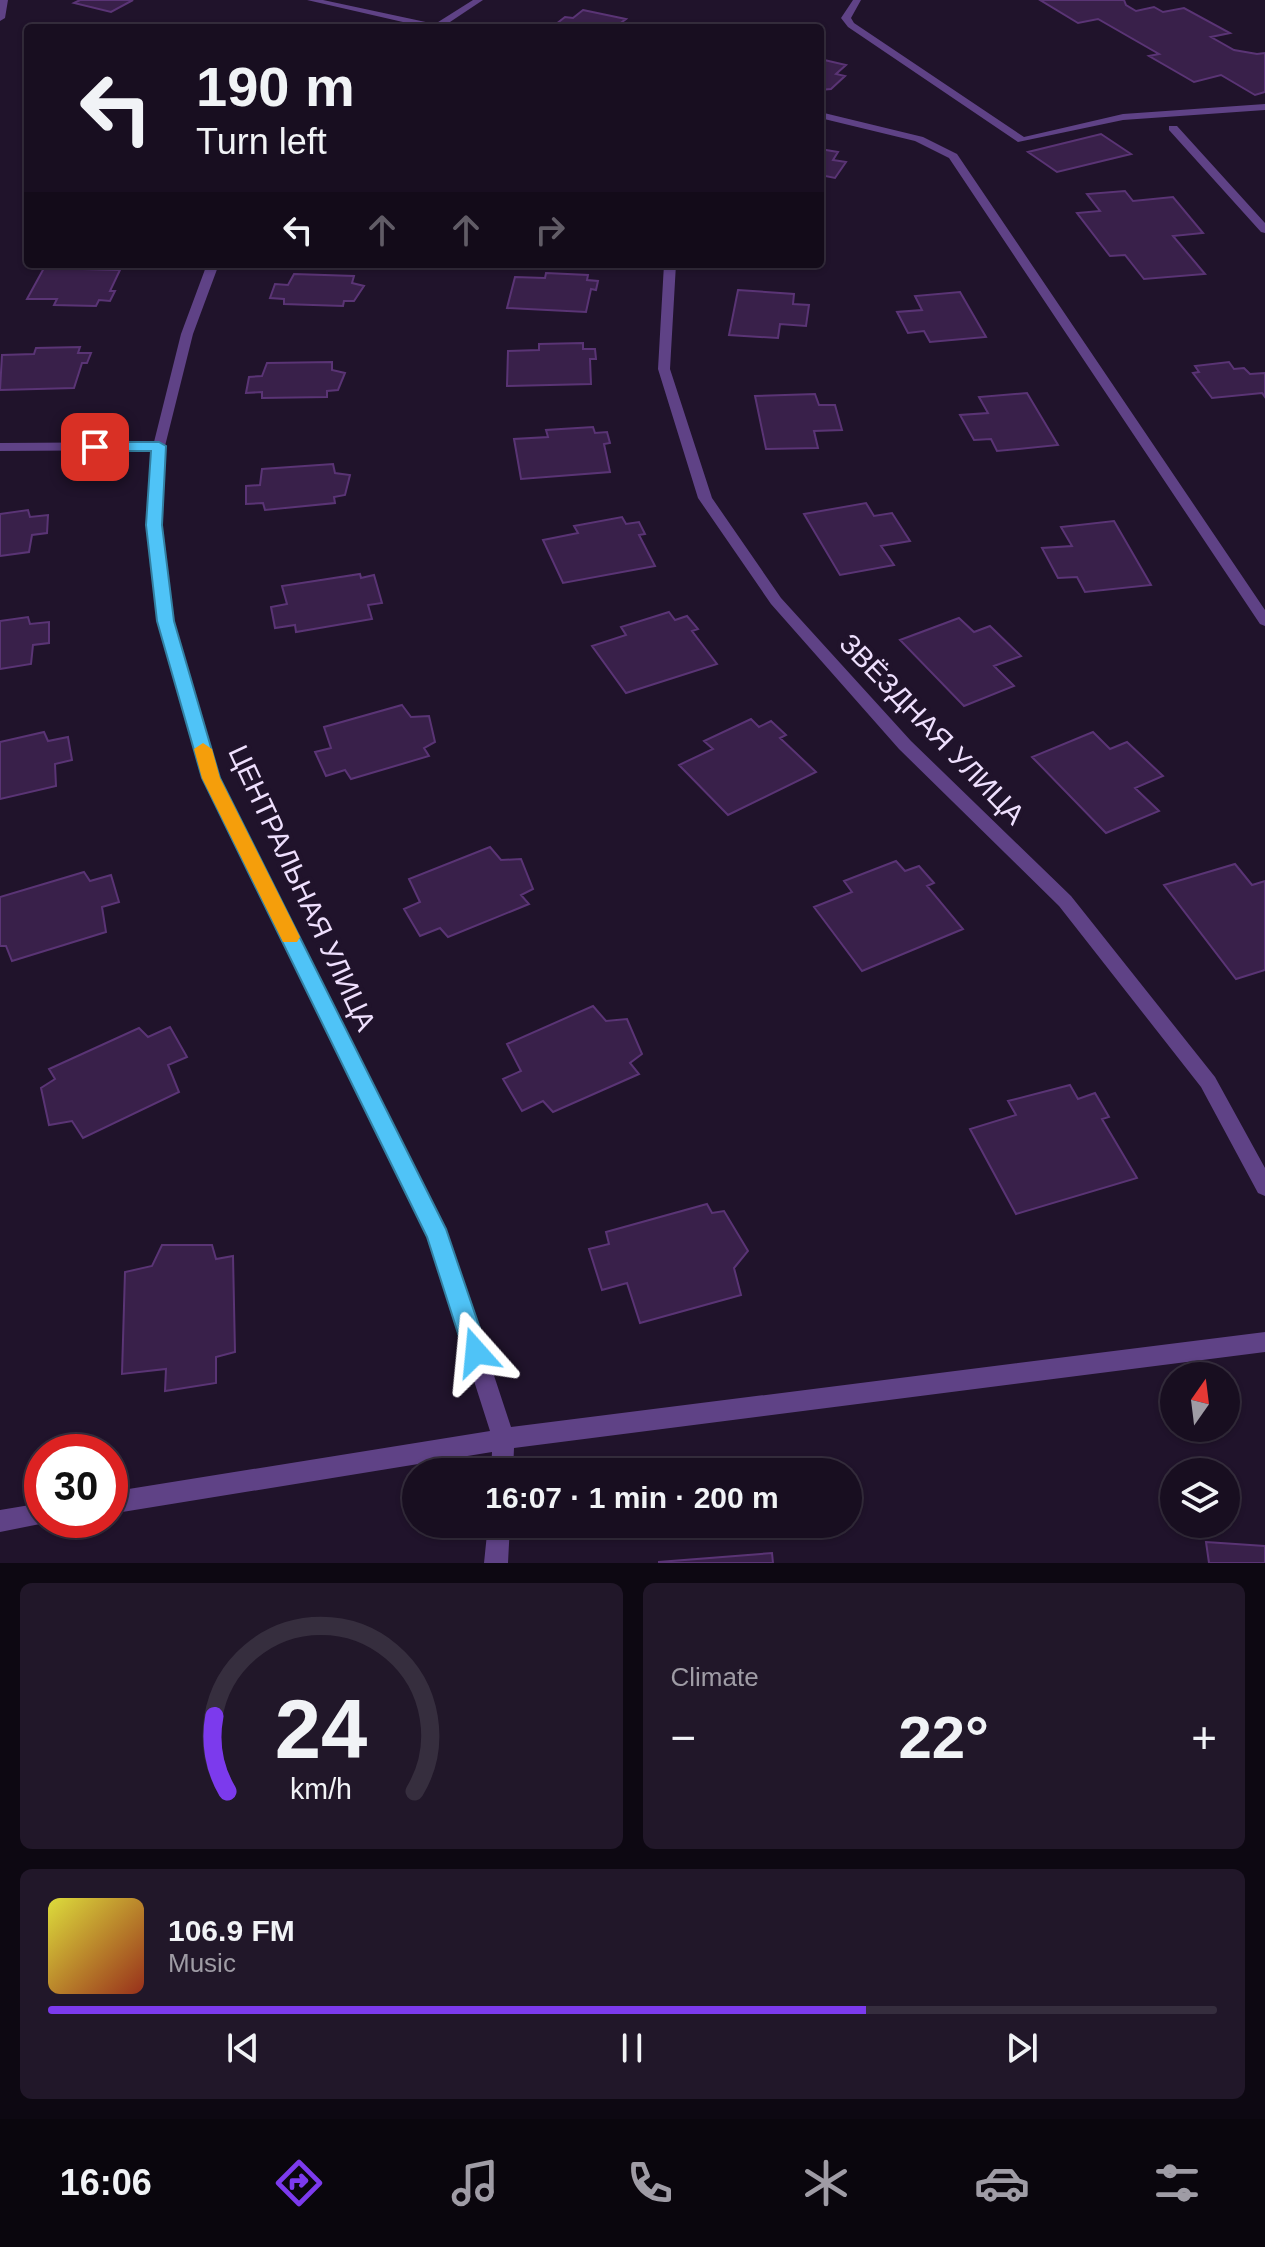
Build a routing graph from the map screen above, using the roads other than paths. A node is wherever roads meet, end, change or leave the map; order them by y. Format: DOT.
graph roads {
  1 [pos="4,0"];
  2 [pos="311,0"];
  3 [pos="479,0"];
  4 [pos="857,0"];
  5 [pos="0,18"];
  6 [pos="419,24"];
  7 [pos="443,24"];
  8 [pos="1265,107"];
  9 [pos="824,116"];
  10 [pos="1173,128"];
  11 [pos="1265,230"];
  12 [pos="212,268"];
  13 [pos="670,268"];
  14 [pos="159,446"];
  15 [pos="0,447"];
  16 [pos="1265,621"];
  17 [pos="1265,1187"];
  18 [pos="1265,1342"];
  19 [pos="504,1439"];
  20 [pos="503,1458"];
  21 [pos="128,1500"];
  22 [pos="24,1517"];
  23 [pos="0,1521"];
  24 [pos="498,1538"];
  25 [pos="496,1563"];
  1 -- 5 [label="street"];
  2 -- 6 [label="street"];
  3 -- 7 [label="street"];
  4 -- 8 [label="street"];
  9 -- 16 [label="street"];
  10 -- 11 [label="street"];
  12 -- 14 [label="street, ЦЕНТРАЛЬНАЯ УЛИЦА"];
  13 -- 17 [label="street, ЗВЁЗДНАЯ УЛИЦА"];
  14 -- 15 [label="street"];
  14 -- 19 [label="street, ЦЕНТРАЛЬНАЯ УЛИЦА"];
  18 -- 19 [label="street"];
  19 -- 20 [label="street, ЦЕНТРАЛЬНАЯ УЛИЦА"];
  19 -- 21 [label="street"];
  22 -- 23 [label="street"];
  24 -- 25 [label="street"];
}
